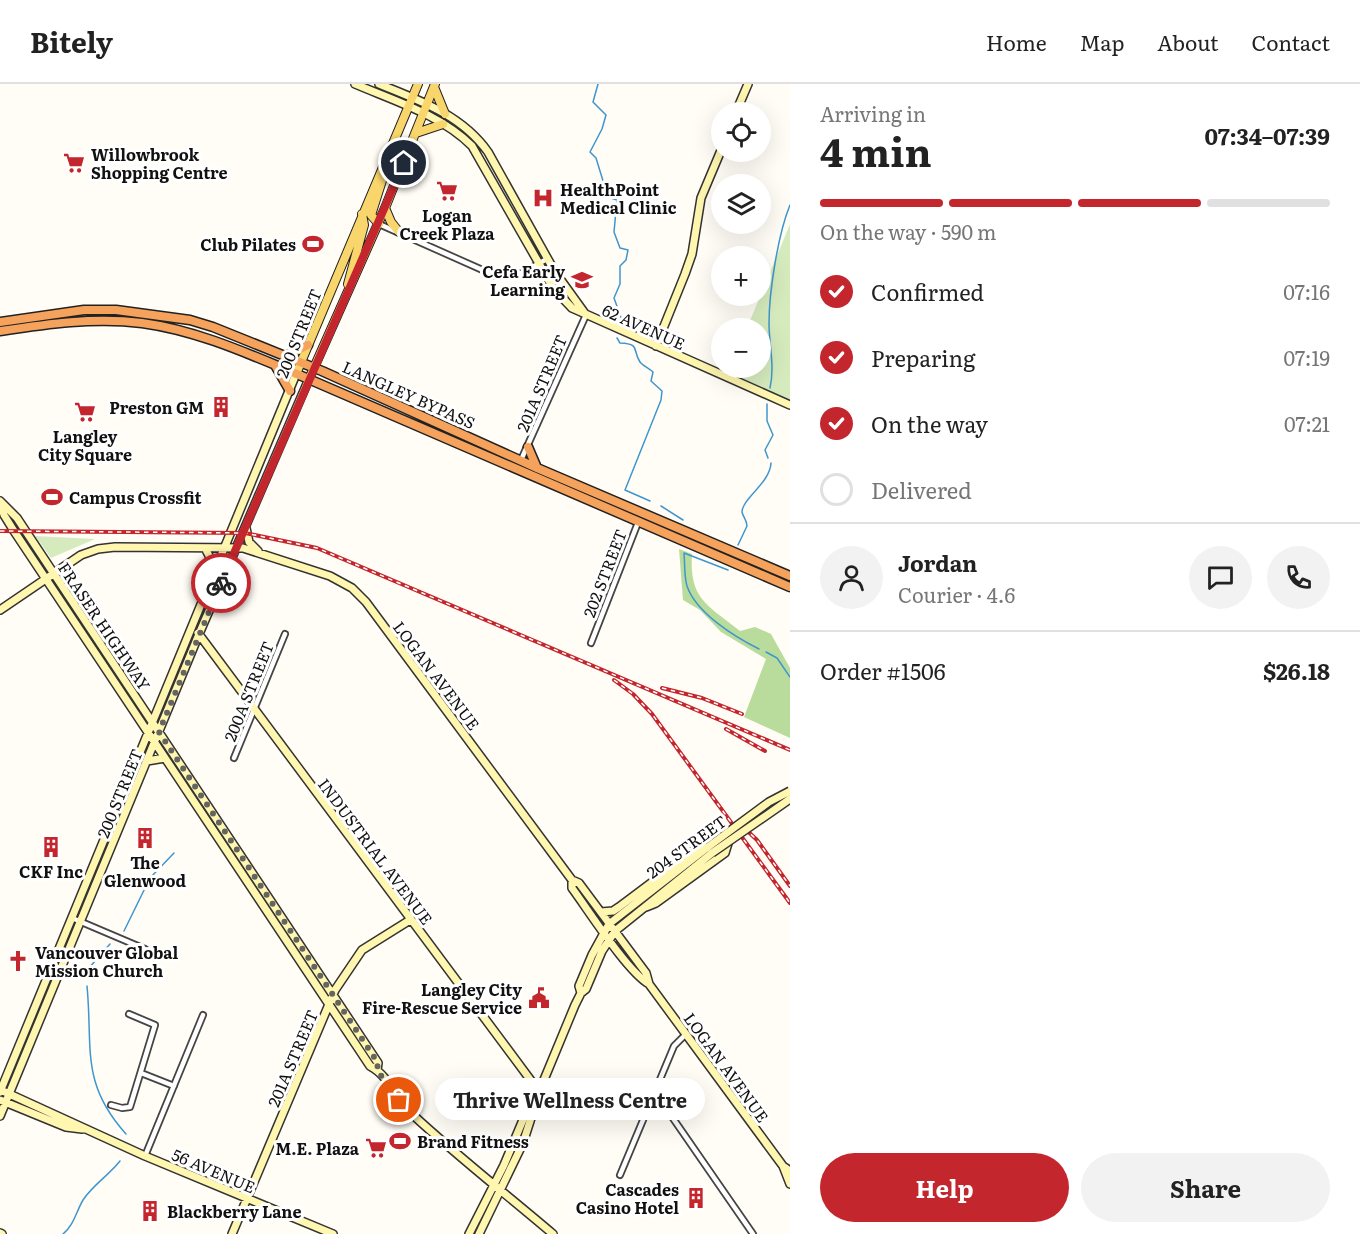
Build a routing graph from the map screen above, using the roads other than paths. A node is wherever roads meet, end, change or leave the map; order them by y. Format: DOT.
graph roads {
  1 [pos="355,84"];
  2 [pos="378,84"];
  3 [pos="418,84"];
  4 [pos="748,84"];
  5 [pos="435,85"];
  6 [pos="412,98"];
  7 [pos="740,102"];
  8 [pos="427,105"];
  9 [pos="409,106"];
  10 [pos="423,113"];
  11 [pos="445,114"];
  12 [pos="444,124"];
  13 [pos="416,133"];
  14 [pos="391,149"];
  15 [pos="716,162"];
  16 [pos="386,208"];
  17 [pos="362,214"];
  18 [pos="379,224"];
  19 [pos="399,232"];
  20 [pos="547,259"];
  21 [pos="539,263"];
  22 [pos="347,294"];
  23 [pos="586,315"];
  24 [pos="0,322"];
  25 [pos="0,331"];
  26 [pos="308,345"];
  27 [pos="656,346"];
  28 [pos="286,356"];
  29 [pos="301,362"];
  30 [pos="275,365"];
  31 [pos="314,368"];
  32 [pos="297,374"];
  33 [pos="309,379"];
  34 [pos="290,391"];
  35 [pos="790,405"];
  36 [pos="528,447"];
  37 [pos="521,460"];
  38 [pos="510,466"];
  39 [pos="537,468"];
  40 [pos="0,502"];
  41 [pos="642,512"];
  42 [pos="639,521"];
  43 [pos="246,528"];
  44 [pos="226,547"];
  45 [pos="205,548"];
  46 [pos="236,548"];
  47 [pos="263,554"];
  48 [pos="46,562"];
  49 [pos="65,566"];
  50 [pos="216,569"];
  51 [pos="54,574"];
  52 [pos="790,576"];
  53 [pos="46,579"];
  54 [pos="790,587"];
  55 [pos="0,610"];
  56 [pos="193,626"];
  57 [pos="199,634"];
  58 [pos="285,634"];
  59 [pos="591,644"];
  60 [pos="254,709"];
  61 [pos="153,722"];
  62 [pos="149,732"];
  63 [pos="159,732"];
  64 [pos="155,741"];
  65 [pos="165,758"];
  66 [pos="234,758"];
  67 [pos="147,760"];
  68 [pos="790,795"];
  69 [pos="730,835"];
  70 [pos="710,850"];
  71 [pos="572,880"];
  72 [pos="639,910"];
  73 [pos="601,912"];
  74 [pos="72,918"];
  75 [pos="410,920"];
  76 [pos="80,922"];
  77 [pos="609,924"];
  78 [pos="604,930"];
  79 [pos="612,934"];
  80 [pos="145,949"];
  81 [pos="618,950"];
  82 [pos="602,951"];
  83 [pos="649,984"];
  84 [pos="580,993"];
  85 [pos="333,995"];
  86 [pos="329,1005"];
  87 [pos="129,1014"];
  88 [pos="203,1016"];
  89 [pos="686,1035"];
  90 [pos="377,1070"];
  91 [pos="141,1073"];
  92 [pos="174,1086"];
  93 [pos="541,1087"];
  94 [pos="0,1091"];
  95 [pos="9,1094"];
  96 [pos="653,1098"];
  97 [pos="3,1101"];
  98 [pos="111,1105"];
  99 [pos="0,1116"];
  100 [pos="84,1129"];
  101 [pos="145,1156"];
  102 [pos="783,1166"];
  103 [pos="790,1171"];
  104 [pos="620,1175"];
  105 [pos="494,1184"];
  106 [pos="790,1184"];
  107 [pos="500,1190"];
  108 [pos="247,1198"];
  109 [pos="232,1234"];
  110 [pos="333,1234"];
  111 [pos="469,1234"];
  112 [pos="479,1234"];
  113 [pos="553,1234"];
  114 [pos="753,1234"];
  1 -- 9 [label="main road, 62 AVENUE"];
  2 -- 6 [label="main road"];
  3 -- 6 [label="main road, 200 STREET"];
  4 -- 7 [label="main road"];
  5 -- 8 [label="main road, 200 STREET"];
  5 -- 11 [label="main road"];
  6 -- 8 [label="main road"];
  6 -- 9 [label="main road, 200 STREET"];
  8 -- 10 [label="main road, 200 STREET"];
  8 -- 11 [label="main road"];
  9 -- 10 [label="main road, 62 AVENUE"];
  9 -- 14 [label="main road, 200 STREET"];
  10 -- 12 [label="main road, 62 AVENUE"];
  10 -- 13 [label="main road, 200 STREET"];
  11 -- 20 [label="main road"];
  12 -- 13 [label="main road"];
  12 -- 21 [label="main road, 62 AVENUE"];
  13 -- 16 [label="main road, 200 STREET"];
  14 -- 17 [label="main road, 200 STREET"];
  14 -- 18 [label="main road"];
  15 -- 27 [label="main road"];
  16 -- 18 [label="main road, 200 STREET"];
  16 -- 19 [label="main road"];
  17 -- 22 [label="main road"];
  17 -- 26 [label="main road, 200 STREET"];
  18 -- 19 [label="street"];
  18 -- 22 [label="main road, 200 STREET"];
  19 -- 21 [label="street"];
  20 -- 21 [label="street"];
  20 -- 23 [label="main road"];
  21 -- 23 [label="main road, 62 AVENUE"];
  22 -- 31 [label="main road, 200 STREET"];
  23 -- 27 [label="main road, 62 AVENUE"];
  23 -- 36 [label="street, 201A STREET"];
  24 -- 28 [label="highway, LANGLEY BYPASS"];
  25 -- 30 [label="highway, LANGLEY BYPASS"];
  26 -- 28 [label="highway"];
  26 -- 29 [label="main road, 200 STREET"];
  27 -- 35 [label="main road, 62 AVENUE"];
  28 -- 29 [label="highway, LANGLEY BYPASS"];
  29 -- 31 [label="highway, LANGLEY BYPASS"];
  29 -- 32 [label="main road, 200 STREET"];
  30 -- 32 [label="highway, LANGLEY BYPASS"];
  30 -- 34 [label="highway"];
  31 -- 33 [label="main road, 200 STREET"];
  31 -- 37 [label="highway, LANGLEY BYPASS"];
  32 -- 33 [label="highway, LANGLEY BYPASS"];
  32 -- 34 [label="main road, 200 STREET"];
  33 -- 38 [label="highway, LANGLEY BYPASS"];
  33 -- 43 [label="main road, 200 STREET"];
  34 -- 44 [label="main road, 200 STREET"];
  36 -- 37 [label="street, 201A STREET"];
  36 -- 39 [label="highway"];
  37 -- 38 [label="highway"];
  37 -- 39 [label="highway, LANGLEY BYPASS"];
  38 -- 42 [label="highway, LANGLEY BYPASS"];
  39 -- 41 [label="highway, LANGLEY BYPASS"];
  40 -- 48 [label="main road, FRASER HIGHWAY"];
  40 -- 53 [label="main road, FRASER HIGHWAY"];
  41 -- 42 [label="street, 202 STREET"];
  41 -- 52 [label="highway, LANGLEY BYPASS"];
  42 -- 54 [label="highway, LANGLEY BYPASS"];
  42 -- 59 [label="street, 202 STREET"];
  43 -- 46 [label="main road, 200 STREET"];
  43 -- 47 [label="main road"];
  44 -- 45 [label="main road, LOGAN AVENUE"];
  44 -- 46 [label="main road, LOGAN AVENUE"];
  44 -- 50 [label="main road, 200 STREET"];
  45 -- 49 [label="main road, LOGAN AVENUE"];
  45 -- 50 [label="main road"];
  46 -- 47 [label="main road, LOGAN AVENUE"];
  46 -- 57 [label="main road, 200 STREET"];
  47 -- 71 [label="main road, LOGAN AVENUE"];
  48 -- 49 [label="main road"];
  48 -- 51 [label="main road, FRASER HIGHWAY"];
  49 -- 51 [label="main road, LOGAN AVENUE"];
  50 -- 56 [label="main road, 200 STREET"];
  51 -- 53 [label="main road, LOGAN AVENUE"];
  51 -- 61 [label="main road, FRASER HIGHWAY"];
  53 -- 55 [label="main road, LOGAN AVENUE"];
  53 -- 62 [label="main road, FRASER HIGHWAY"];
  56 -- 57 [label="main road, INDUSTRIAL AVENUE"];
  56 -- 61 [label="main road, 200 STREET"];
  57 -- 60 [label="main road, INDUSTRIAL AVENUE"];
  57 -- 63 [label="main road, 200 STREET"];
  58 -- 60 [label="street, 200A STREET"];
  60 -- 66 [label="street, 200A STREET"];
  60 -- 75 [label="main road, INDUSTRIAL AVENUE"];
  61 -- 62 [label="main road, 200 STREET"];
  61 -- 63 [label="main road, FRASER HIGHWAY"];
  62 -- 64 [label="main road, FRASER HIGHWAY"];
  62 -- 74 [label="main road, 200 STREET"];
  63 -- 64 [label="main road, 200 STREET"];
  63 -- 85 [label="main road, FRASER HIGHWAY"];
  64 -- 65 [label="main road, FRASER HIGHWAY"];
  64 -- 67 [label="main road, 200 STREET"];
  65 -- 67 [label="main road"];
  65 -- 86 [label="main road, FRASER HIGHWAY"];
  67 -- 76 [label="main road, 200 STREET"];
  68 -- 69 [label="main road"];
  68 -- 70 [label="main road, 204 STREET, bridge"];
  69 -- 72 [label="main road"];
  69 -- 73 [label="main road"];
  70 -- 72 [label="main road, 204 STREET"];
  70 -- 77 [label="main road, 204 STREET"];
  71 -- 73 [label="main road, LOGAN AVENUE"];
  71 -- 78 [label="main road, LOGAN AVENUE"];
  72 -- 79 [label="main road, 204 STREET"];
  73 -- 77 [label="main road, LOGAN AVENUE"];
  74 -- 76 [label="street"];
  74 -- 94 [label="main road, 200 STREET"];
  75 -- 85 [label="main road, 201A STREET"];
  75 -- 93 [label="main road, INDUSTRIAL AVENUE"];
  76 -- 80 [label="street"];
  76 -- 95 [label="main road, 200 STREET"];
  77 -- 78 [label="main road, 204 STREET"];
  77 -- 79 [label="main road, LOGAN AVENUE"];
  78 -- 79 [label="main road, LOGAN AVENUE"];
  78 -- 84 [label="main road, 204 STREET"];
  79 -- 81 [label="main road, LOGAN AVENUE"];
  79 -- 82 [label="main road, 204 STREET"];
  79 -- 83 [label="main road, LOGAN AVENUE"];
  81 -- 82 [label="main road"];
  81 -- 83 [label="main road, LOGAN AVENUE"];
  82 -- 84 [label="main road, 204 STREET"];
  83 -- 89 [label="main road, LOGAN AVENUE"];
  84 -- 93 [label="main road"];
  85 -- 86 [label="main road, 201A STREET"];
  85 -- 90 [label="main road, FRASER HIGHWAY"];
  86 -- 90 [label="main road, FRASER HIGHWAY"];
  86 -- 108 [label="main road, 201A STREET"];
  87 -- 91 [label="street"];
  88 -- 92 [label="street"];
  89 -- 96 [label="street"];
  89 -- 102 [label="main road, LOGAN AVENUE"];
  90 -- 105 [label="main road, FRASER HIGHWAY"];
  91 -- 92 [label="street"];
  91 -- 98 [label="street"];
  92 -- 101 [label="street"];
  93 -- 105 [label="main road"];
  93 -- 107 [label="main road"];
  94 -- 95 [label="main road, 56 AVENUE"];
  95 -- 97 [label="main road, 200 STREET"];
  95 -- 100 [label="main road, 56 AVENUE"];
  96 -- 104 [label="street"];
  96 -- 114 [label="street"];
  97 -- 99 [label="main road, 200 STREET"];
  97 -- 100 [label="main road, 56 AVENUE"];
  100 -- 101 [label="main road, 56 AVENUE"];
  101 -- 108 [label="main road, 56 AVENUE"];
  102 -- 103 [label="main road, LOGAN AVENUE"];
  102 -- 106 [label="main road, LOGAN AVENUE"];
  105 -- 107 [label="main road, FRASER HIGHWAY"];
  105 -- 111 [label="main road"];
  107 -- 112 [label="main road"];
  107 -- 113 [label="main road, FRASER HIGHWAY"];
  108 -- 109 [label="main road, 201A STREET"];
  108 -- 110 [label="main road, 56 AVENUE"];
}
